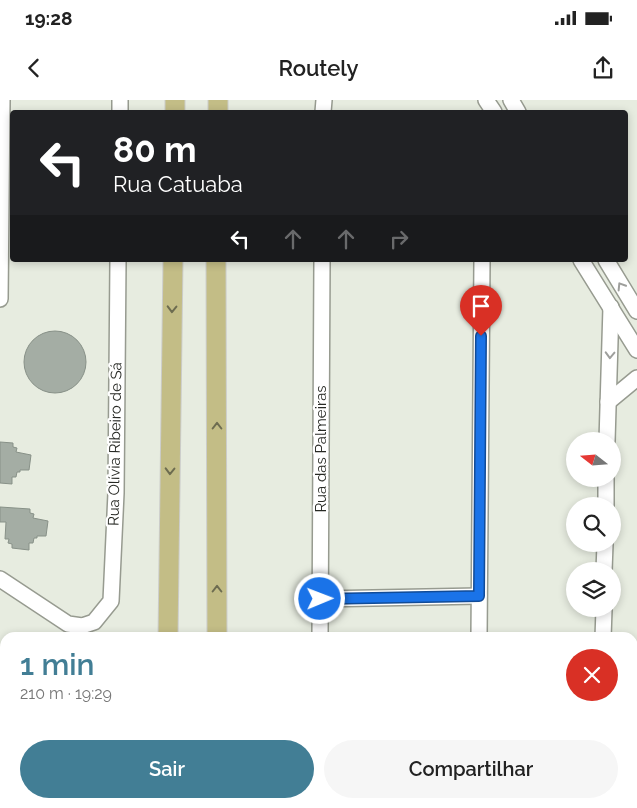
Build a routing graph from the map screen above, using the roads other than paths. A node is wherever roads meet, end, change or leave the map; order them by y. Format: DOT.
graph roads {
  1 [pos="2,100"];
  2 [pos="1,189"];
  3 [pos="1,249"];
  4 [pos="118,262"];
  5 [pos="173,262"];
  6 [pos="216,262"];
  7 [pos="322,262"];
  8 [pos="482,262"];
  9 [pos="582,262"];
  10 [pos="607,262"];
  11 [pos="0,299"];
  12 [pos="611,307"];
  13 [pos="637,311"];
  14 [pos="637,350"];
  15 [pos="637,378"];
  16 [pos="608,402"];
  17 [pos="607,432"];
  18 [pos="0,579"];
  19 [pos="479,596"];
  20 [pos="320,599"];
  21 [pos="604,617"];
  22 [pos="168,632"];
  23 [pos="217,632"];
  24 [pos="320,632"];
  25 [pos="478,632"];
  26 [pos="603,632"];
  1 -- 2 [label="street"];
  2 -- 3 [label="street"];
  3 -- 11 [label="street"];
  4 -- 18 [label="street, Rua Olívia Ribeiro de Sá"];
  5 -- 22 [label="main road, one-way"];
  23 -- 6 [label="main road, one-way"];
  7 -- 20 [label="street, Rua das Palmeiras"];
  8 -- 19 [label="street"];
  9 -- 12 [label="street"];
  13 -- 10 [label="street, one-way"];
  12 -- 14 [label="street"];
  12 -- 16 [label="street, one-way"];
  15 -- 16 [label="street"];
  16 -- 17 [label="street"];
  19 -- 20 [label="street"];
  19 -- 25 [label="street"];
  20 -- 24 [label="street, Rua das Palmeiras"];
  21 -- 26 [label="street"];
}
